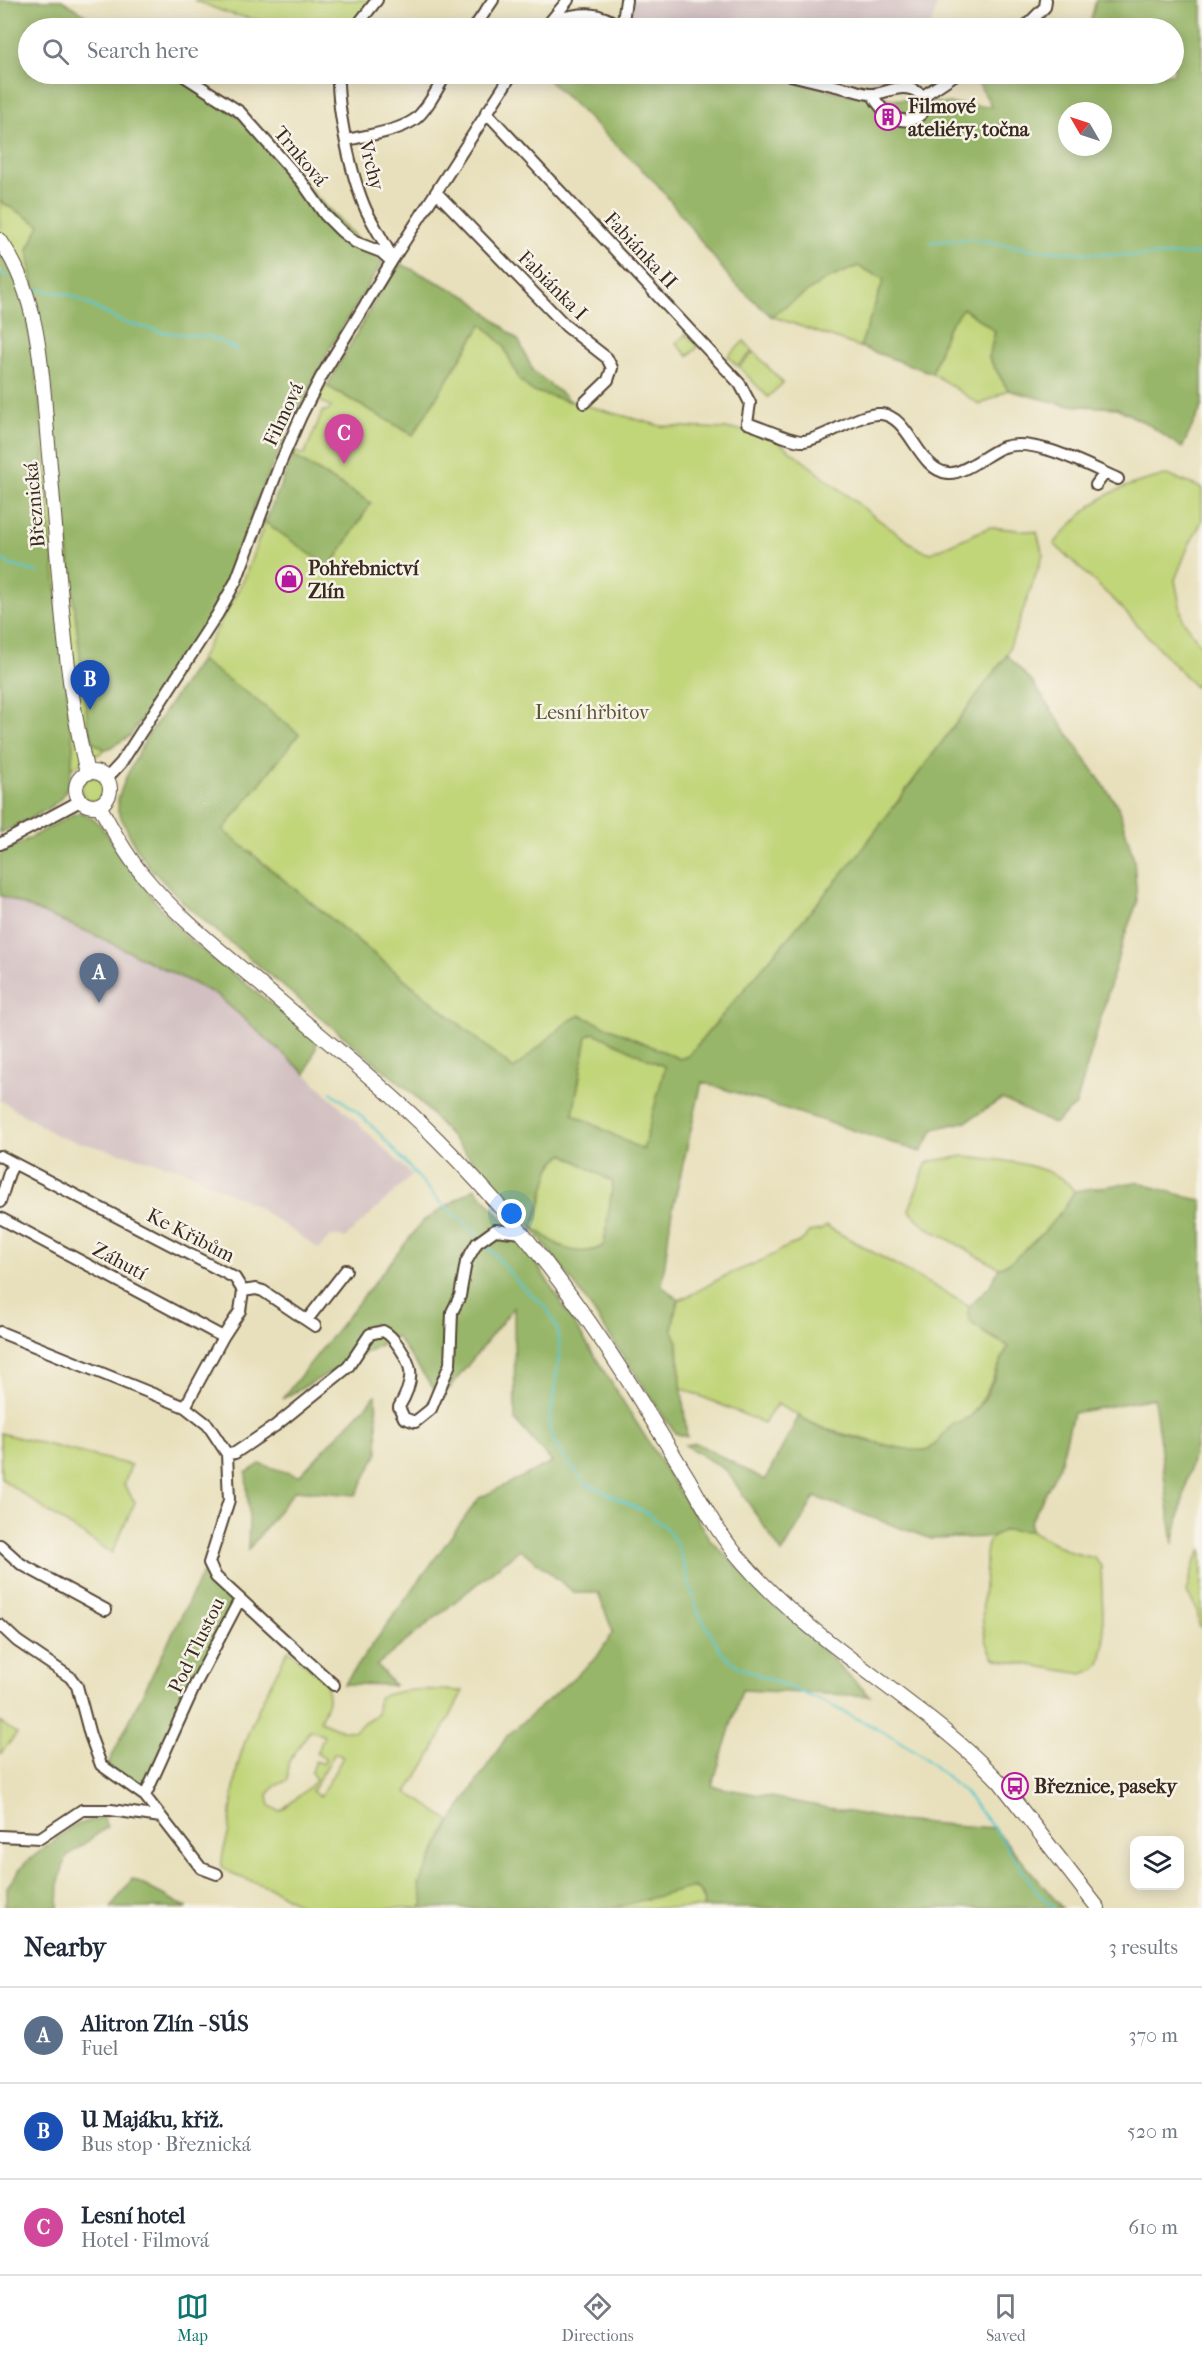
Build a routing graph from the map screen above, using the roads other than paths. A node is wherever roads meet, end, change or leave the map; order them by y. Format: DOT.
graph roads {
  1 [pos="377,0"];
  2 [pos="493,0"];
  3 [pos="568,0"];
  4 [pos="626,0"];
  5 [pos="1046,0"];
  6 [pos="363,18"];
  7 [pos="481,18"];
  8 [pos="553,18"];
  9 [pos="566,18"];
  10 [pos="605,18"];
  11 [pos="623,18"];
  12 [pos="1034,18"];
  13 [pos="197,84"];
  14 [pos="338,84"];
  15 [pos="439,84"];
  16 [pos="505,84"];
  17 [pos="829,84"];
  18 [pos="941,84"];
  19 [pos="872,94"];
  20 [pos="922,96"];
  21 [pos="486,112"];
  22 [pos="347,140"];
  23 [pos="437,193"];
  24 [pos="0,240"];
  25 [pos="392,260"];
  26 [pos="584,403"];
  27 [pos="1105,473"];
  28 [pos="1118,479"];
  29 [pos="1096,485"];
  30 [pos="87,772"];
  31 [pos="107,778"];
  32 [pos="80,801"];
  33 [pos="99,805"];
  34 [pos="0,844"];
  35 [pos="0,1156"];
  36 [pos="14,1164"];
  37 [pos="0,1202"];
  38 [pos="0,1218"];
  39 [pos="522,1233"];
  40 [pos="346,1270"];
  41 [pos="243,1291"];
  42 [pos="0,1332"];
  43 [pos="223,1337"];
  44 [pos="185,1407"];
  45 [pos="227,1454"];
  46 [pos="0,1545"];
  47 [pos="240,1599"];
  48 [pos="106,1610"];
  49 [pos="0,1625"];
  50 [pos="334,1685"];
  51 [pos="145,1797"];
  52 [pos="161,1817"];
  53 [pos="0,1836"];
  54 [pos="216,1874"];
  55 [pos="1098,1908"];
  1 -- 6 [label="street"];
  2 -- 7 [label="street"];
  3 -- 8 [label="street"];
  4 -- 11 [label="street"];
  5 -- 12 [label="street"];
  9 -- 10 [label="street"];
  13 -- 25 [label="street, Trnková"];
  14 -- 22 [label="street, Vrchy"];
  15 -- 22 [label="street"];
  16 -- 21 [label="street, Filmová"];
  17 -- 19 [label="street"];
  18 -- 20 [label="street"];
  19 -- 20 [label="street"];
  19 -- 20 [label="street"];
  21 -- 23 [label="street, Filmová"];
  21 -- 27 [label="street, Fabiánka II"];
  22 -- 25 [label="street, Vrchy"];
  23 -- 25 [label="street, Filmová"];
  23 -- 26 [label="street, Fabiánka I"];
  24 -- 30 [label="main road, Březnická"];
  25 -- 31 [label="street, Filmová"];
  27 -- 28 [label="street"];
  27 -- 29 [label="street"];
  30 -- 31 [label="main road"];
  30 -- 32 [label="main road, Březnická"];
  31 -- 33 [label="main road"];
  32 -- 33 [label="main road"];
  32 -- 34 [label="street"];
  33 -- 39 [label="main road"];
  35 -- 36 [label="street, Ke Křibům"];
  36 -- 37 [label="street"];
  36 -- 41 [label="street, Ke Křibům"];
  38 -- 43 [label="street, Záhutí"];
  39 -- 45 [label="street"];
  39 -- 55 [label="main road"];
  40 -- 41 [label="street"];
  41 -- 43 [label="street, Ke Křibům"];
  42 -- 44 [label="street"];
  43 -- 44 [label="street, Ke Křibům"];
  44 -- 45 [label="street"];
  45 -- 47 [label="street, Pod Tlustou"];
  46 -- 48 [label="street"];
  47 -- 50 [label="street"];
  47 -- 51 [label="street, Pod Tlustou"];
  49 -- 51 [label="street"];
  51 -- 52 [label="street"];
  52 -- 53 [label="street"];
  52 -- 54 [label="street"];
}
